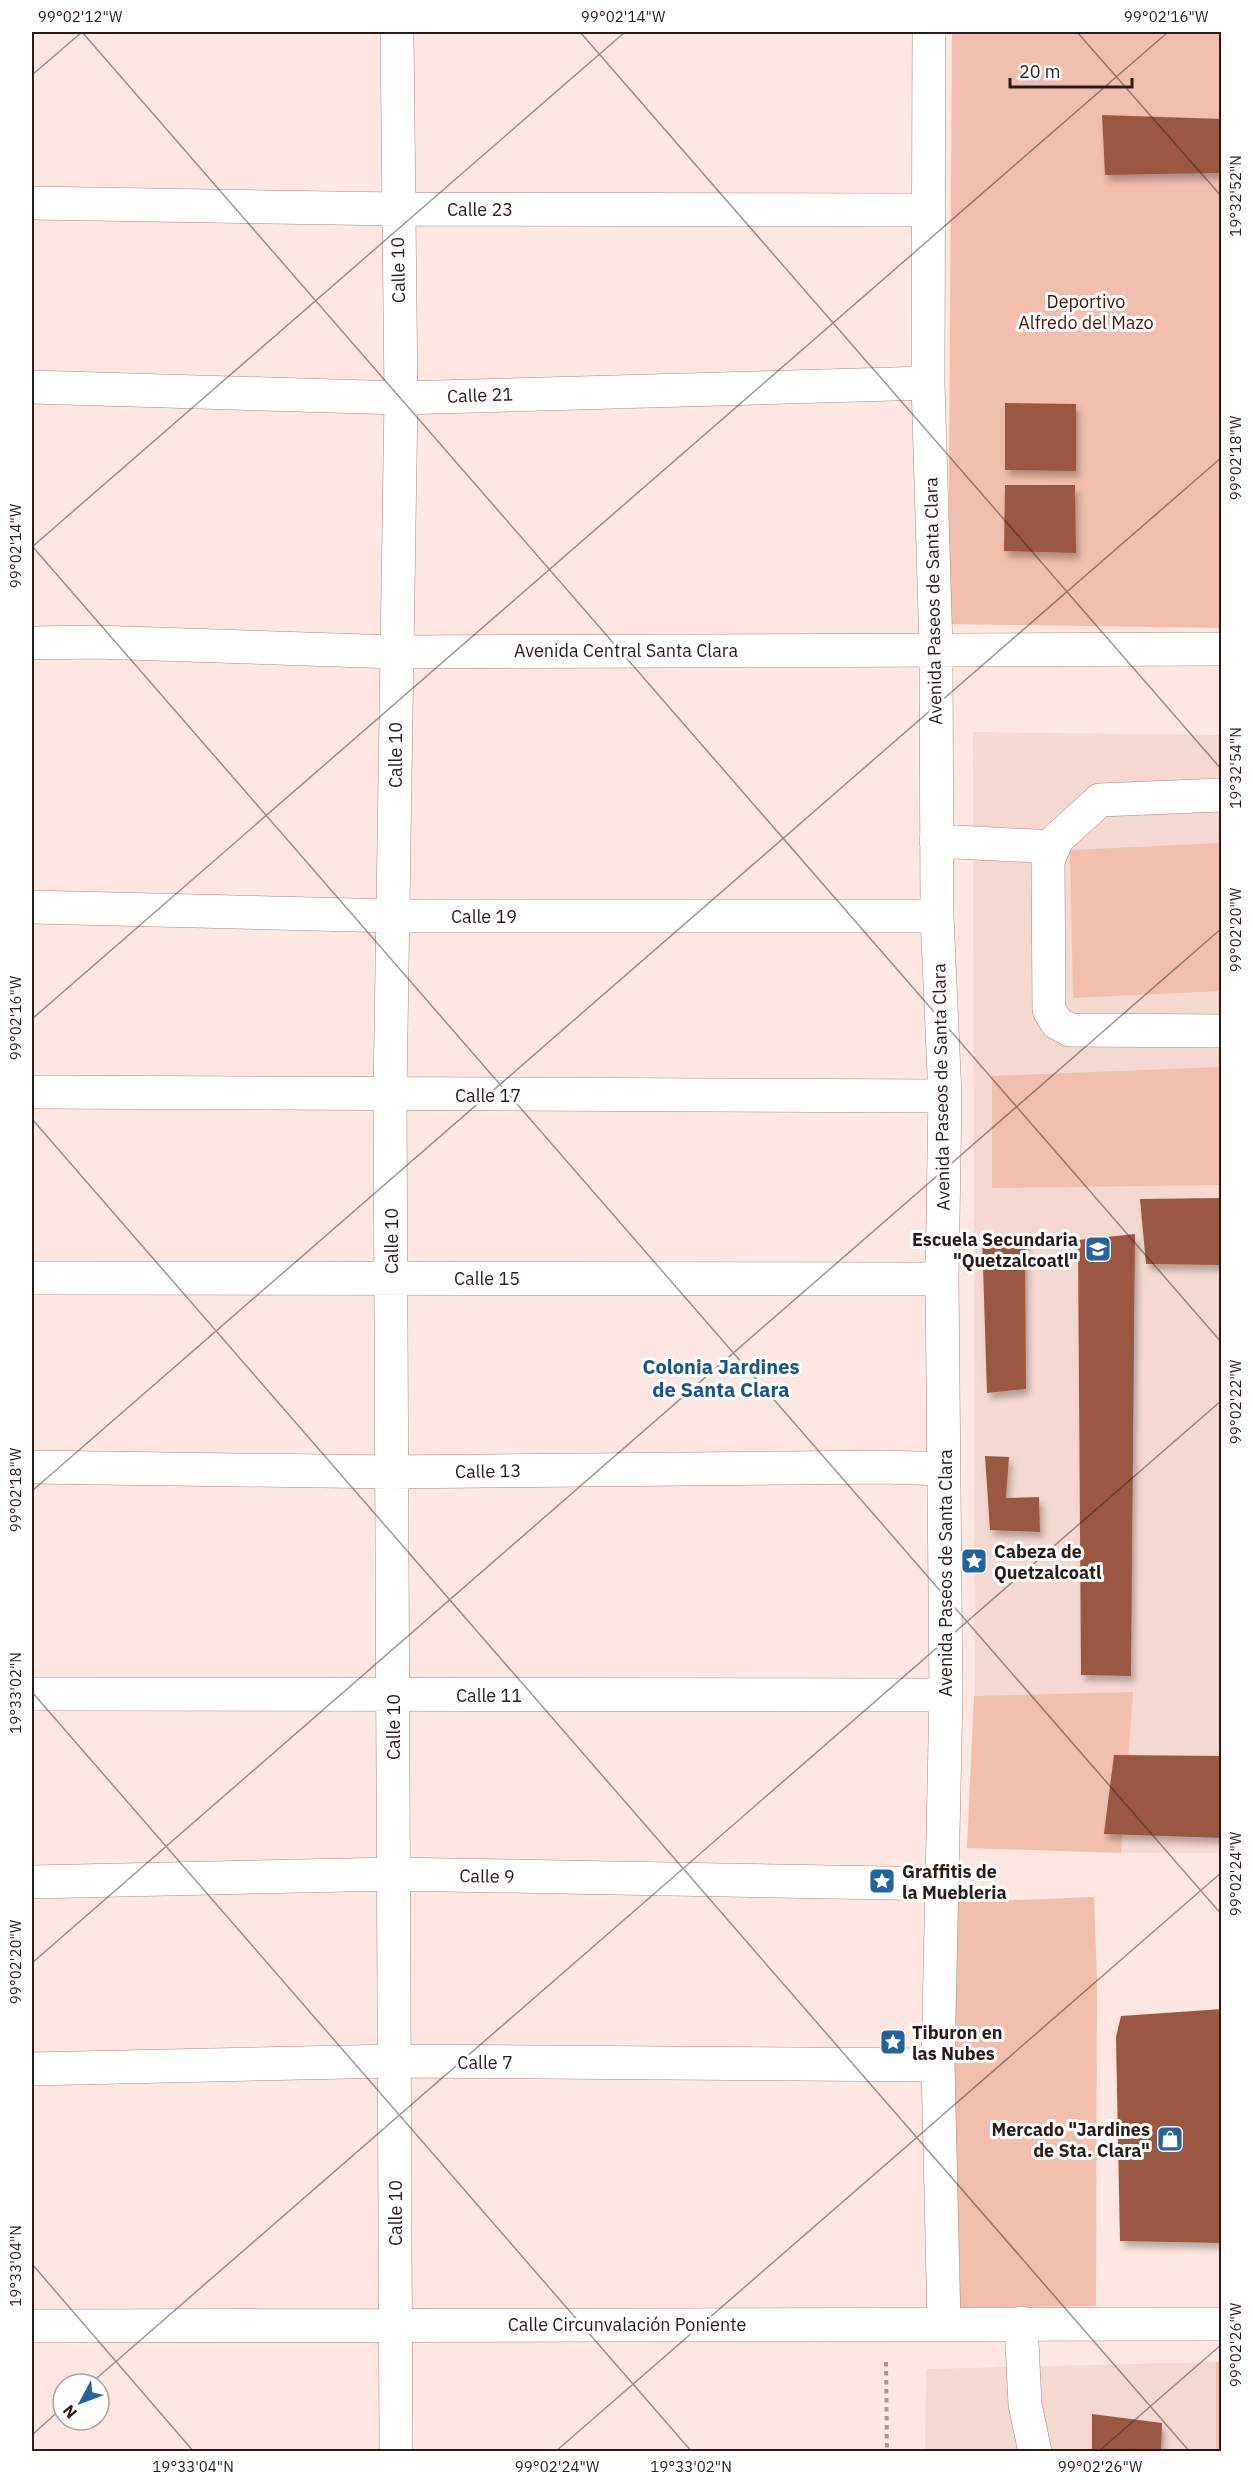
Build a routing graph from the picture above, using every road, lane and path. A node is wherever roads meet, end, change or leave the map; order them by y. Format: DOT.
graph roads {
  1 [pos="397,32"];
  2 [pos="929,32"];
  3 [pos="32,203"];
  4 [pos="397,209"];
  5 [pos="928,210"];
  6 [pos="928,383"];
  7 [pos="32,387"];
  8 [pos="401,398"];
  9 [pos="32,643"];
  10 [pos="936,648"];
  11 [pos="1221,649"];
  12 [pos="396,652"];
  13 [pos="1221,795"];
  14 [pos="936,841"];
  15 [pos="1053,847"];
  16 [pos="32,907"];
  17 [pos="394,916"];
  18 [pos="937,916"];
  19 [pos="1221,1031"];
  20 [pos="32,1092"];
  21 [pos="390,1095"];
  22 [pos="945,1096"];
  23 [pos="391,1277"];
  24 [pos="32,1278"];
  25 [pos="942,1279"];
  26 [pos="32,1467"];
  27 [pos="944,1469"];
  28 [pos="390,1472"];
  29 [pos="32,1694"];
  30 [pos="393,1695"];
  31 [pos="946,1695"];
  32 [pos="393,1874"];
  33 [pos="32,1882"];
  34 [pos="943,1884"];
  35 [pos="394,2061"];
  36 [pos="938,2065"];
  37 [pos="32,2069"];
  38 [pos="886,2323"];
  39 [pos="944,2323"];
  40 [pos="1021,2323"];
  41 [pos="1221,2324"];
  42 [pos="32,2326"];
  43 [pos="396,2326"];
  44 [pos="396,2451"];
  45 [pos="887,2451"];
  46 [pos="1035,2451"];
  1 -- 4 [label="street, Calle 10"];
  2 -- 5 [label="street, Avenida Paseos de Santa Clara"];
  3 -- 4 [label="street, Calle 23"];
  4 -- 5 [label="street, Calle 23"];
  4 -- 8 [label="street, Calle 10"];
  5 -- 6 [label="street, Avenida Paseos de Santa Clara"];
  6 -- 8 [label="street, Calle 21"];
  6 -- 10 [label="street, Avenida Paseos de Santa Clara"];
  7 -- 8 [label="street, Calle 21"];
  8 -- 12 [label="street, Calle 10"];
  9 -- 12 [label="street, Avenida Central Santa Clara"];
  10 -- 11 [label="street, Avenida Central Santa Clara"];
  10 -- 12 [label="street, Avenida Central Santa Clara"];
  10 -- 14 [label="street, Avenida Paseos de Santa Clara"];
  12 -- 17 [label="street, Calle 10"];
  13 -- 15 [label="street"];
  14 -- 15 [label="street"];
  14 -- 18 [label="street, Avenida Paseos de Santa Clara"];
  15 -- 19 [label="street"];
  16 -- 17 [label="street, Calle 19"];
  17 -- 18 [label="street, Calle 19"];
  17 -- 21 [label="street, Calle 10"];
  18 -- 22 [label="street, Avenida Paseos de Santa Clara"];
  20 -- 21 [label="street, Calle 17"];
  21 -- 22 [label="street, Calle 17"];
  21 -- 23 [label="street, Calle 10"];
  22 -- 25 [label="street, Avenida Paseos de Santa Clara"];
  23 -- 24 [label="street, Calle 15"];
  23 -- 25 [label="street, Calle 15"];
  23 -- 28 [label="street, Calle 10"];
  25 -- 27 [label="street, Avenida Paseos de Santa Clara"];
  26 -- 28 [label="street, Calle 13"];
  27 -- 28 [label="street, Calle 13"];
  27 -- 31 [label="street, Avenida Paseos de Santa Clara"];
  28 -- 30 [label="street, Calle 10"];
  29 -- 30 [label="street, Calle 11"];
  30 -- 31 [label="street, Calle 11"];
  30 -- 32 [label="street, Calle 10"];
  31 -- 34 [label="street, Avenida Paseos de Santa Clara"];
  32 -- 33 [label="street, Calle 9"];
  32 -- 34 [label="street, Calle 9"];
  32 -- 35 [label="street, Calle 10"];
  34 -- 36 [label="street, Avenida Paseos de Santa Clara"];
  35 -- 36 [label="street, Calle 7"];
  35 -- 37 [label="street, Calle 7"];
  35 -- 43 [label="street, Calle 10"];
  36 -- 39 [label="street, Avenida Paseos de Santa Clara"];
  38 -- 39 [label="street, Calle Circunvalación Poniente"];
  38 -- 43 [label="street, Calle Circunvalación Poniente"];
  38 -- 45 [label="path"];
  39 -- 40 [label="street, Calle Circunvalación Poniente"];
  40 -- 41 [label="street, Calle Circunvalación Poniente"];
  40 -- 46 [label="street"];
  42 -- 43 [label="street, Calle Circunvalación Poniente"];
  43 -- 44 [label="street, Calle 10"];
}
